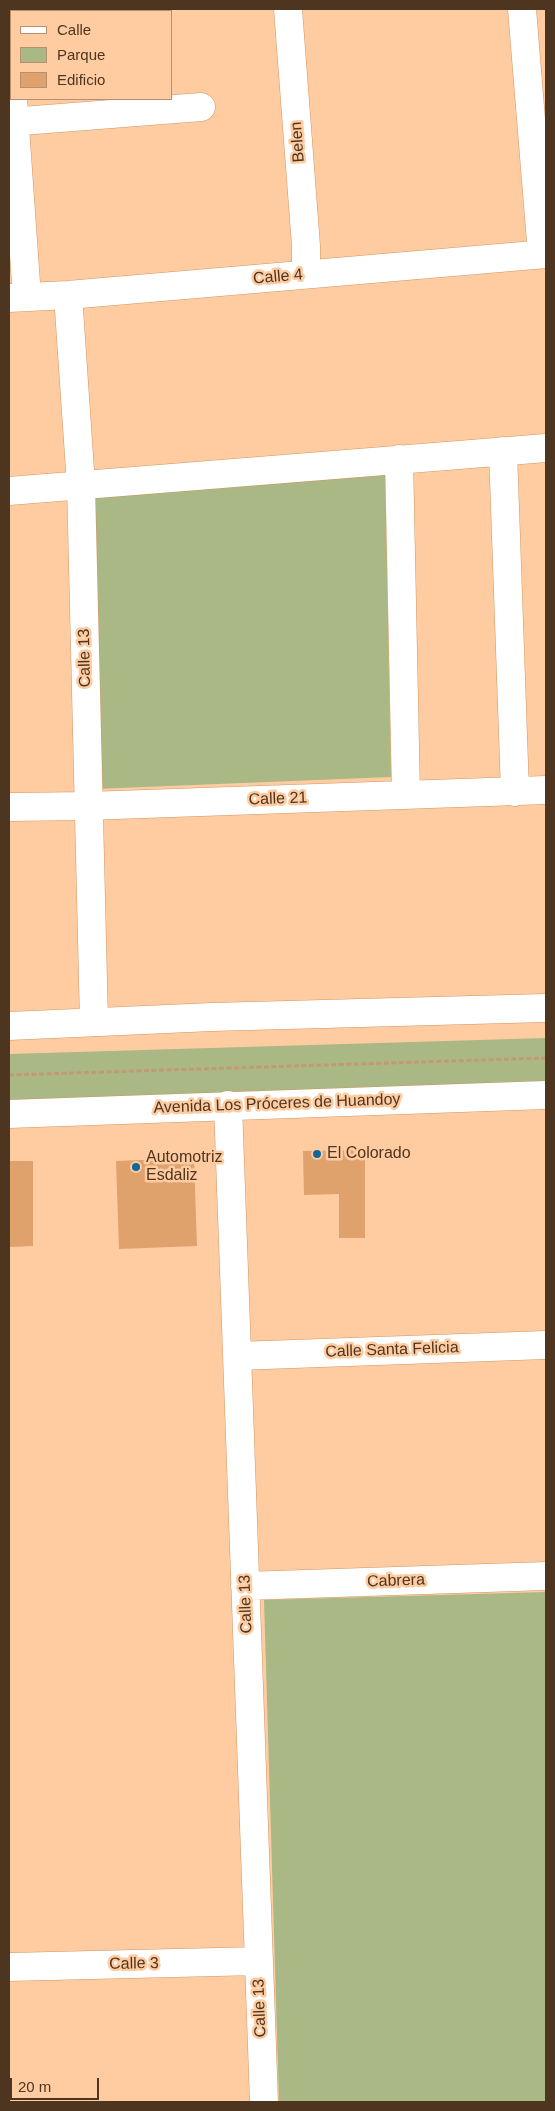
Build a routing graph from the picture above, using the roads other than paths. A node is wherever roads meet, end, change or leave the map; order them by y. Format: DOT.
graph roads {
  1 [pos="288,9"];
  2 [pos="522,9"];
  3 [pos="9,44"];
  4 [pos="10,62"];
  5 [pos="123,106"];
  6 [pos="201,107"];
  7 [pos="12,114"];
  8 [pos="544,254"];
  9 [pos="306,274"];
  10 [pos="68,295"];
  11 [pos="18,298"];
  12 [pos="546,448"];
  13 [pos="503,451"];
  14 [pos="399,459"];
  15 [pos="81,485"];
  16 [pos="9,490"];
  17 [pos="546,790"];
  18 [pos="515,792"];
  19 [pos="406,795"];
  20 [pos="88,806"];
  21 [pos="9,807"];
  22 [pos="546,1008"];
  23 [pos="94,1022"];
  24 [pos="9,1026"];
  25 [pos="546,1095"];
  26 [pos="228,1105"];
  27 [pos="9,1114"];
  28 [pos="546,1344"];
  29 [pos="237,1356"];
  30 [pos="546,1576"];
  31 [pos="245,1586"];
  32 [pos="258,1961"];
  33 [pos="9,1967"];
  34 [pos="264,2102"];
  1 -- 9 [label="street, Belen"];
  2 -- 8 [label="street"];
  3 -- 4 [label="street"];
  5 -- 6 [label="street"];
  5 -- 7 [label="street"];
  7 -- 11 [label="street"];
  8 -- 9 [label="street, Calle 4"];
  9 -- 10 [label="street, Calle 4"];
  10 -- 11 [label="street, Calle 4"];
  10 -- 15 [label="street, Calle 13"];
  12 -- 13 [label="street"];
  13 -- 14 [label="street"];
  13 -- 18 [label="street"];
  14 -- 15 [label="street"];
  14 -- 19 [label="street"];
  15 -- 16 [label="street"];
  15 -- 20 [label="street, Calle 13"];
  17 -- 18 [label="street, Calle 21"];
  18 -- 19 [label="street, Calle 21"];
  19 -- 20 [label="street, Calle 21"];
  20 -- 21 [label="street, Calle 21"];
  20 -- 23 [label="street, Calle 13"];
  22 -- 23 [label="street"];
  23 -- 24 [label="street"];
  25 -- 26 [label="street, Avenida Los Próceres de Huandoy"];
  26 -- 27 [label="street, Avenida Los Próceres de Huandoy"];
  26 -- 29 [label="street, Calle 13"];
  28 -- 29 [label="street, Calle Santa Felicia"];
  29 -- 31 [label="street, Calle 13"];
  30 -- 31 [label="street, Cabrera"];
  31 -- 32 [label="street, Calle 13"];
  32 -- 33 [label="street, Calle 3"];
  32 -- 34 [label="street, Calle 13"];
}
